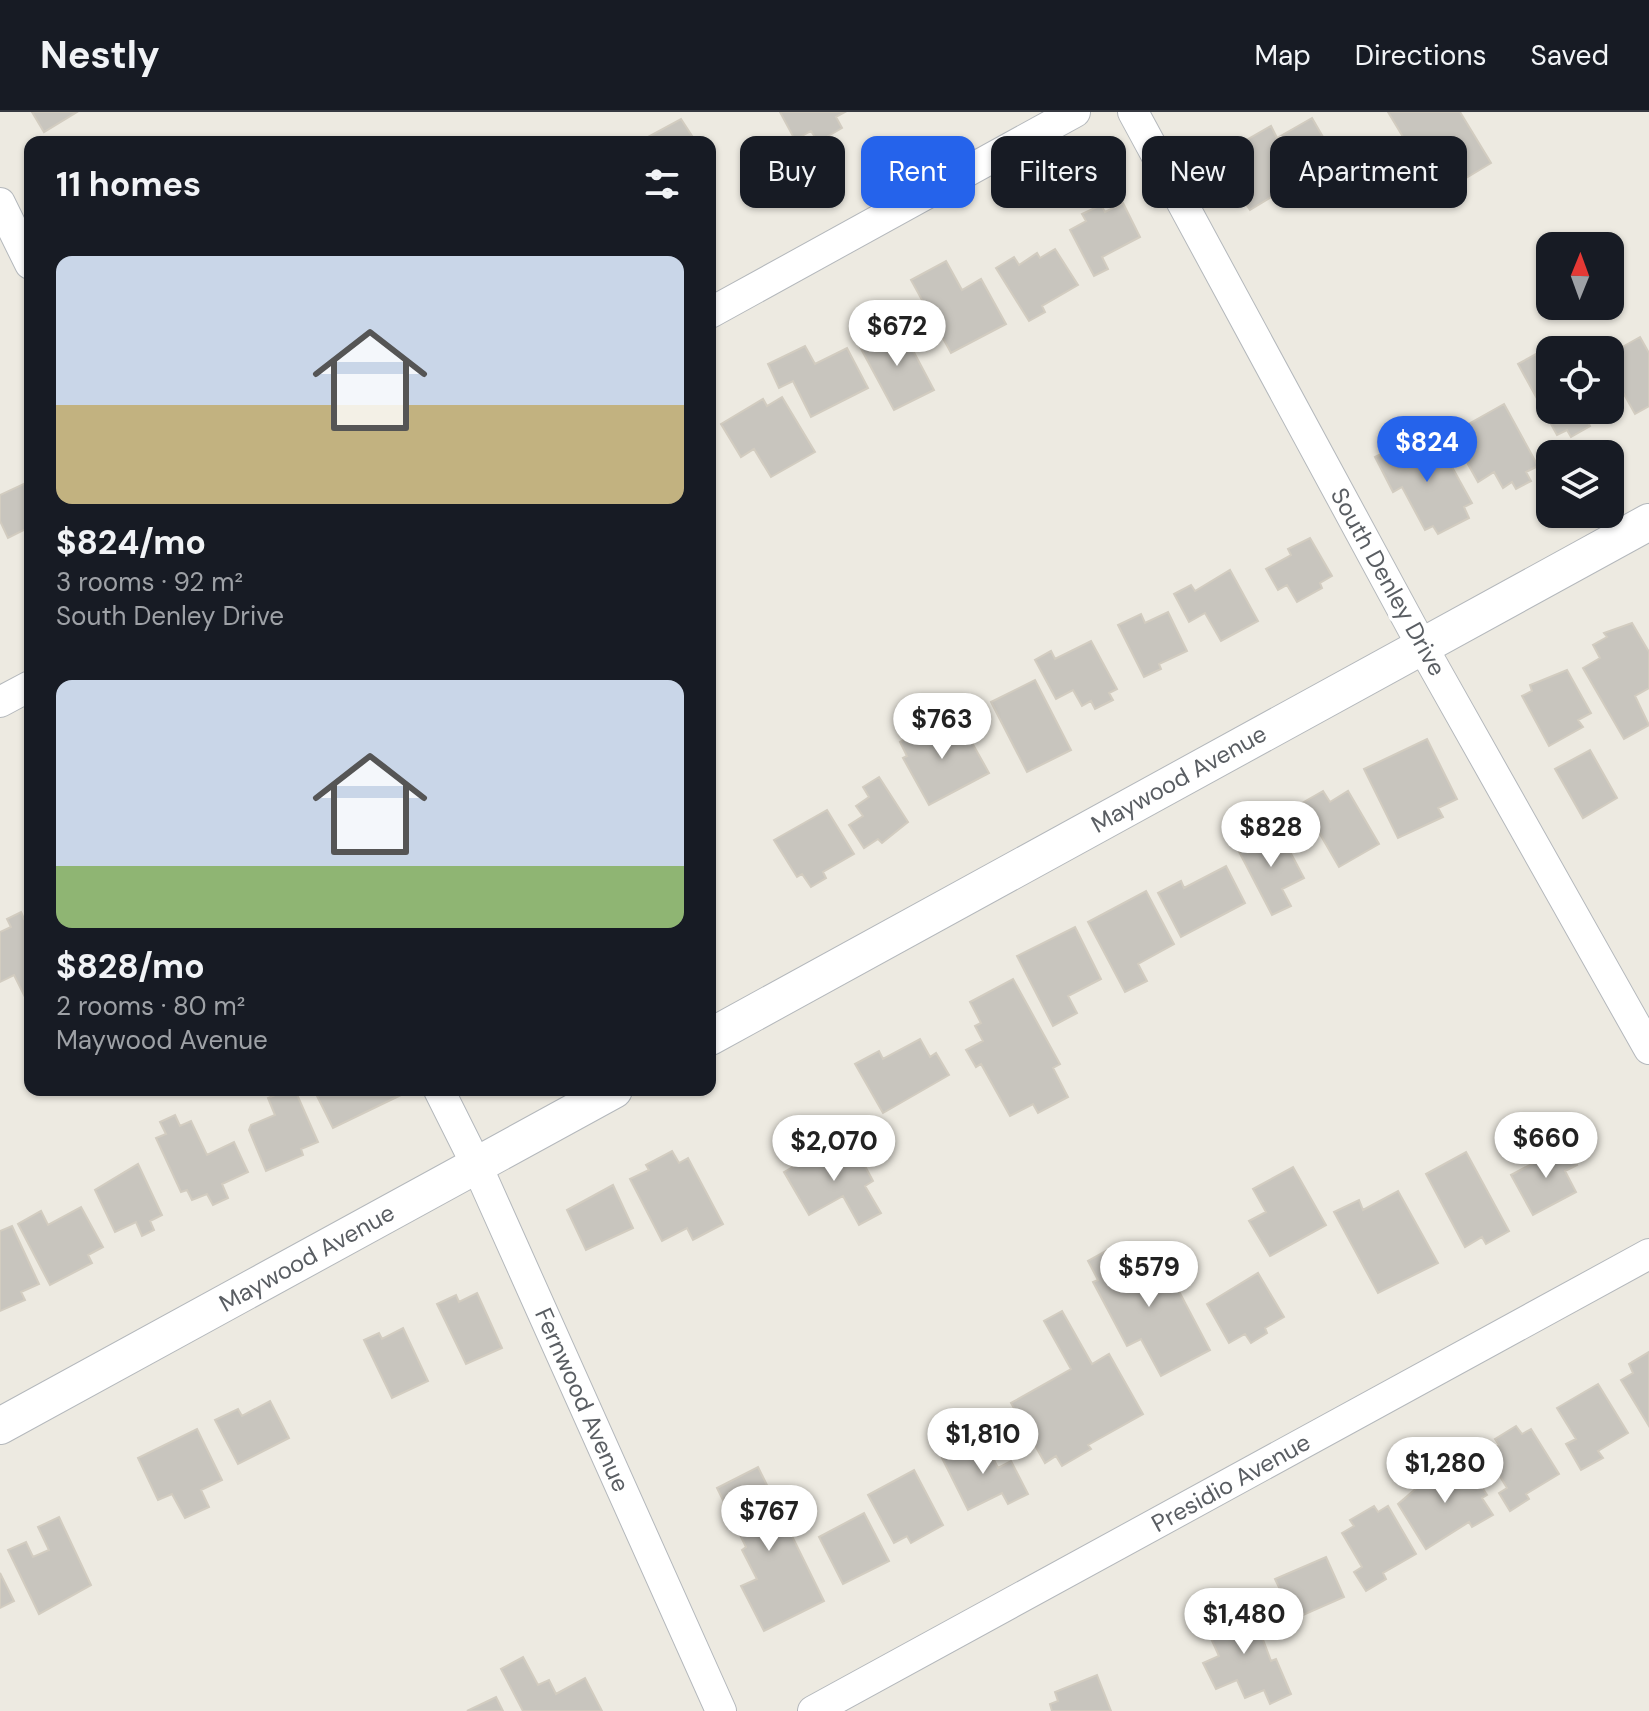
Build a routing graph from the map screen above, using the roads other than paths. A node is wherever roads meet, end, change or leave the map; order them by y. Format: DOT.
graph roads {
  1 [pos="1075,112"];
  2 [pos="1133,112"];
  3 [pos="0,203"];
  4 [pos="24,252"];
  5 [pos="716,310"];
  6 [pos="1649,522"];
  7 [pos="1422,646"];
  8 [pos="24,689"];
  9 [pos="0,702"];
  10 [pos="716,1034"];
  11 [pos="1649,1049"];
  12 [pos="442,1096"];
  13 [pos="603,1096"];
  14 [pos="477,1166"];
  15 [pos="1649,1254"];
  16 [pos="0,1426"];
  17 [pos="721,1711"];
  18 [pos="813,1711"];
  1 -- 5 [label="street"];
  2 -- 7 [label="street, South Denley Drive"];
  3 -- 4 [label="street"];
  6 -- 7 [label="street, Maywood Avenue"];
  7 -- 10 [label="street, Maywood Avenue"];
  7 -- 11 [label="street, South Denley Drive"];
  8 -- 9 [label="street"];
  12 -- 14 [label="street, Fernwood Avenue"];
  13 -- 14 [label="street, Maywood Avenue"];
  14 -- 16 [label="street, Maywood Avenue"];
  14 -- 17 [label="street, Fernwood Avenue"];
  15 -- 18 [label="street, Presidio Avenue"];
}
